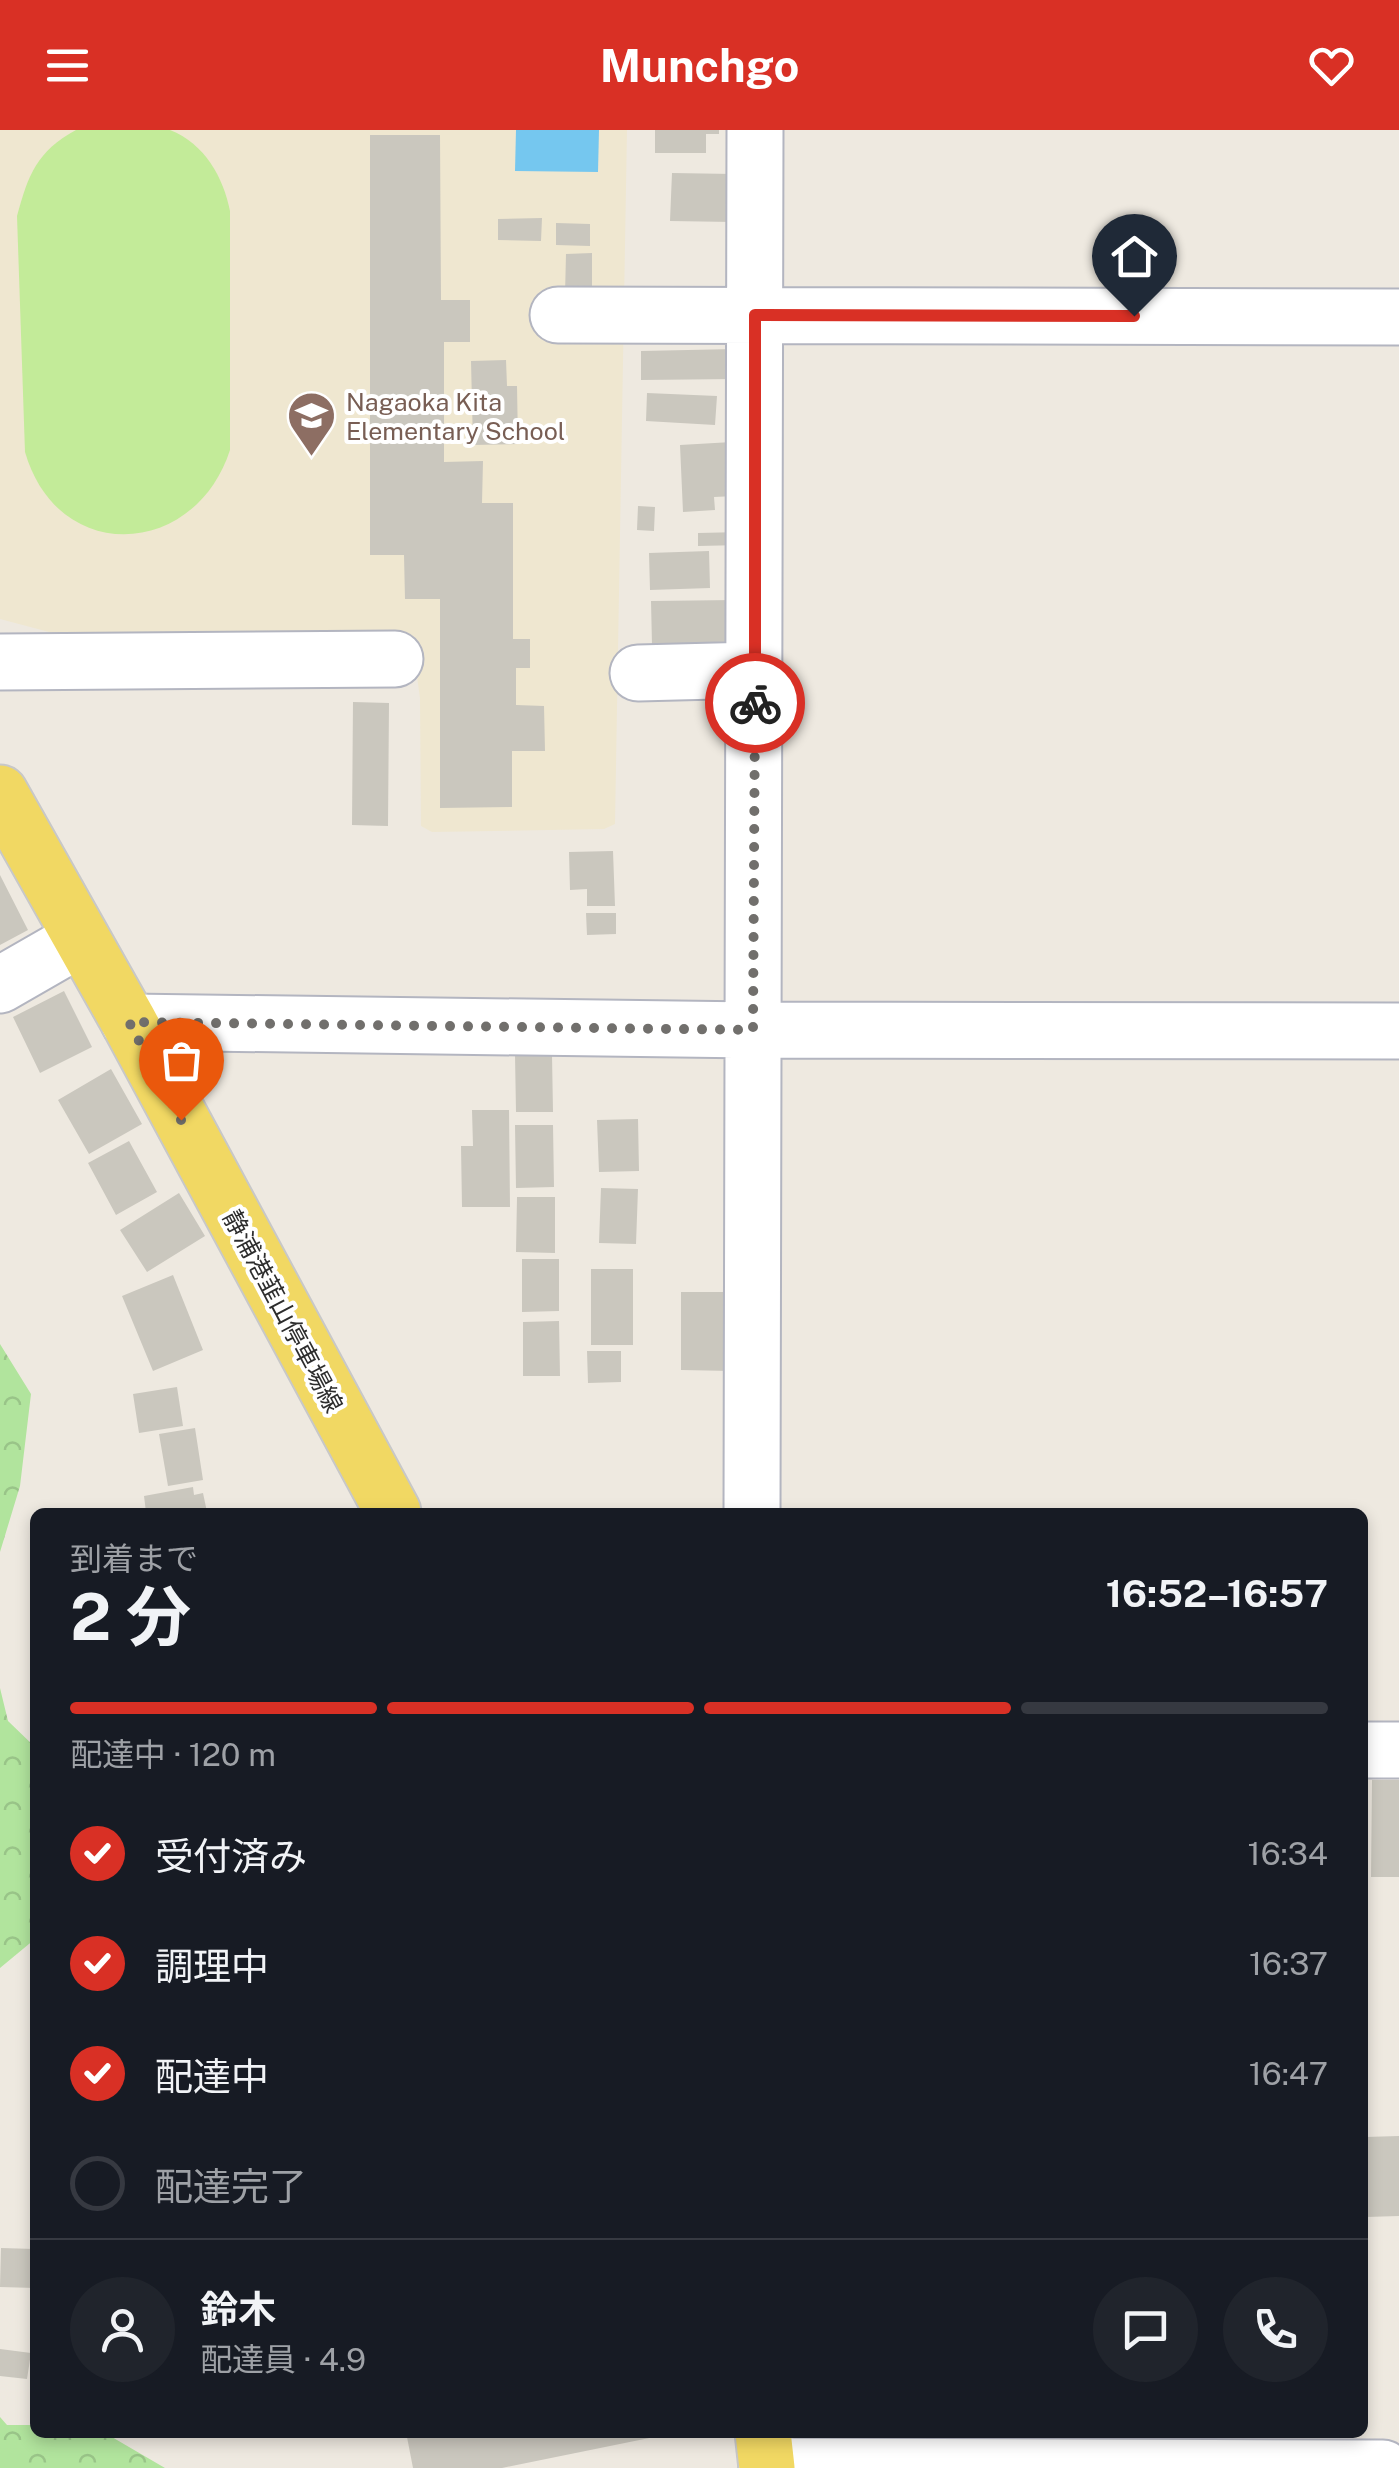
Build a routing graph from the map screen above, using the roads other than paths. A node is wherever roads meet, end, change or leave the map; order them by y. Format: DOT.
graph roads {
  1 [pos="756,130"];
  2 [pos="558,315"];
  3 [pos="755,315"];
  4 [pos="1399,317"];
  5 [pos="395,659"];
  6 [pos="0,662"];
  7 [pos="755,670"];
  8 [pos="638,673"];
  9 [pos="0,793"];
  10 [pos="80,938"];
  11 [pos="0,985"];
  12 [pos="129,1022"];
  13 [pos="753,1030"];
  14 [pos="1399,1032"];
  15 [pos="391,1508"];
  16 [pos="752,1508"];
  17 [pos="1368,1750"];
  18 [pos="1399,1750"];
  19 [pos="1334,2438"];
  20 [pos="766,2456"];
  21 [pos="1334,2468"];
  22 [pos="1383,2468"];
  1 -- 3 [label="street"];
  2 -- 3 [label="street"];
  3 -- 4 [label="street"];
  3 -- 7 [label="street"];
  5 -- 6 [label="street"];
  7 -- 8 [label="street"];
  7 -- 13 [label="street"];
  9 -- 10 [label="main road, 静浦港韮山停車場線"];
  10 -- 11 [label="street"];
  10 -- 12 [label="main road, 静浦港韮山停車場線"];
  12 -- 13 [label="street"];
  12 -- 15 [label="main road, 静浦港韮山停車場線"];
  13 -- 14 [label="street"];
  13 -- 16 [label="street"];
  17 -- 18 [label="street"];
  19 -- 21 [label="street"];
  20 -- 21 [label="street"];
  21 -- 22 [label="street"];
}
